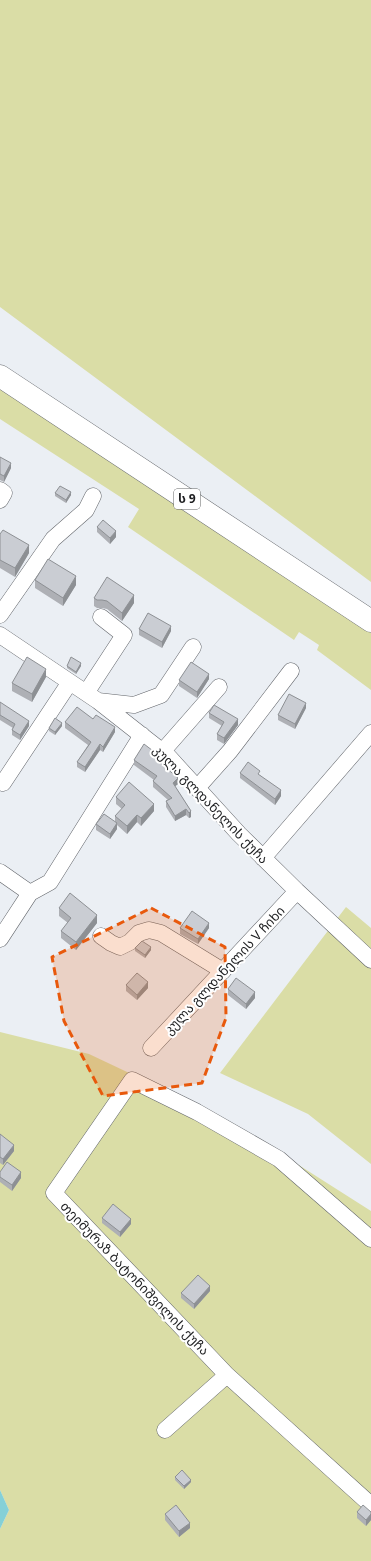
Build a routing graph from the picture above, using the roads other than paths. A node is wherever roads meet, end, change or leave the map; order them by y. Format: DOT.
graph roads {
  1 [pos="0,376"];
  2 [pos="0,490"];
  3 [pos="93,496"];
  4 [pos="0,500"];
  5 [pos="0,615"];
  6 [pos="101,617"];
  7 [pos="371,621"];
  8 [pos="0,635"];
  9 [pos="193,647"];
  10 [pos="291,671"];
  11 [pos="70,682"];
  12 [pos="219,687"];
  13 [pos="92,697"];
  14 [pos="371,733"];
  15 [pos="142,735"];
  16 [pos="162,752"];
  17 [pos="3,783"];
  18 [pos="197,788"];
  19 [pos="263,858"];
  20 [pos="0,872"];
  21 [pos="297,891"];
  22 [pos="30,893"];
  23 [pos="102,936"];
  24 [pos="0,938"];
  25 [pos="371,960"];
  26 [pos="223,971"];
  27 [pos="151,1048"];
  28 [pos="371,1239"];
  29 [pos="227,1375"];
  30 [pos="165,1430"];
  31 [pos="371,1505"];
  1 -- 7 [label="highway, ს 9"];
  2 -- 4 [label="street"];
  3 -- 5 [label="street"];
  6 -- 13 [label="street"];
  8 -- 11 [label="street, კულა გლდანელის ქუჩა"];
  9 -- 13 [label="street"];
  10 -- 18 [label="street"];
  11 -- 13 [label="street, კულა გლდანელის ქუჩა"];
  11 -- 17 [label="street"];
  12 -- 16 [label="street"];
  13 -- 15 [label="street, კულა გლდანელის ქუჩა"];
  14 -- 19 [label="street"];
  15 -- 16 [label="street, კულა გლდანელის ქუჩა"];
  15 -- 22 [label="street"];
  16 -- 18 [label="street, კულა გლდანელის ქუჩა"];
  18 -- 19 [label="street, კულა გლდანელის ქუჩა"];
  19 -- 21 [label="street, კულა გლდანელის ქუჩა"];
  20 -- 22 [label="street"];
  21 -- 25 [label="street, კულა გლდანელის ქუჩა"];
  21 -- 26 [label="street, კულა გლდანელის V ჩიხი"];
  22 -- 24 [label="street"];
  23 -- 26 [label="street"];
  26 -- 27 [label="street, კულა გლდანელის V ჩიხი"];
  28 -- 29 [label="street, თეიმურაზ ბატონიშვილის ქუჩა"];
  29 -- 30 [label="street"];
  29 -- 31 [label="street, თეიმურაზ ბატონიშვილის ქუჩა"];
}
